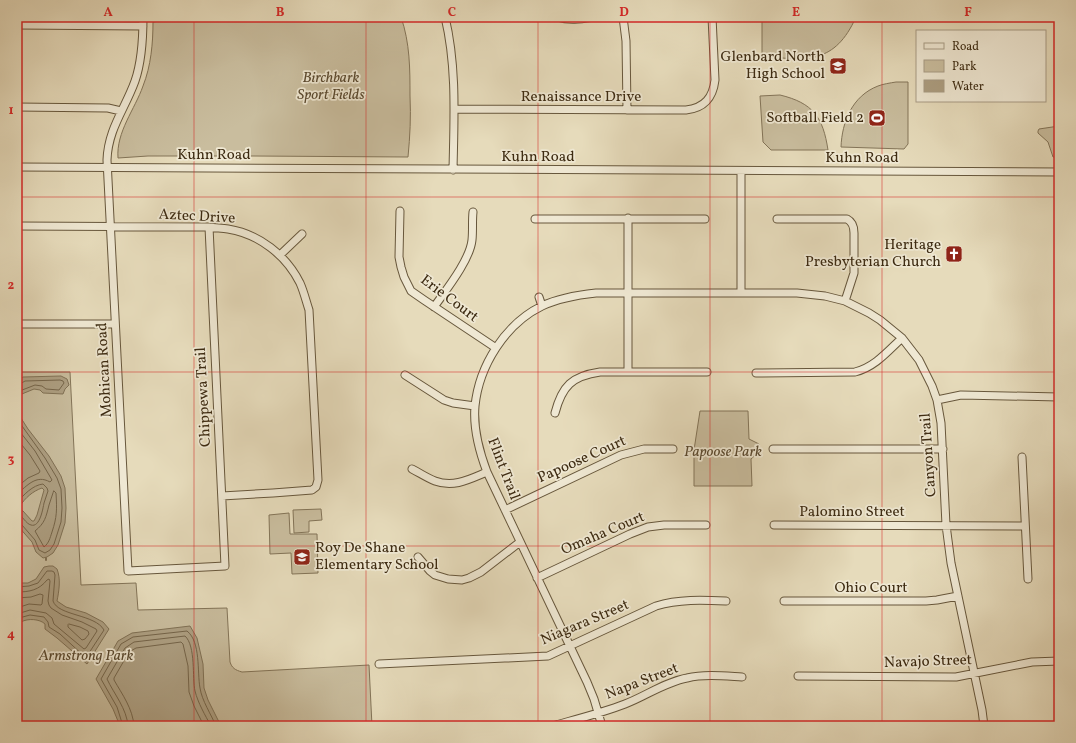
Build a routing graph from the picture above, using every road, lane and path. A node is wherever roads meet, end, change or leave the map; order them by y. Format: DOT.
graph roads {
  1 [pos="143,17"];
  2 [pos="445,17"];
  3 [pos="557,17"];
  4 [pos="594,17"];
  5 [pos="623,17"];
  6 [pos="712,17"];
  7 [pos="17,25"];
  8 [pos="143,26"];
  9 [pos="17,107"];
  10 [pos="454,109"];
  11 [pos="627,110"];
  12 [pos="121,111"];
  13 [pos="17,167"];
  14 [pos="108,168"];
  15 [pos="453,170"];
  16 [pos="741,171"];
  17 [pos="1059,172"];
  18 [pos="400,211"];
  19 [pos="473,212"];
  20 [pos="628,218"];
  21 [pos="535,219"];
  22 [pos="705,219"];
  23 [pos="777,219"];
  24 [pos="17,226"];
  25 [pos="111,227"];
  26 [pos="209,227"];
  27 [pos="302,234"];
  28 [pos="280,255"];
  29 [pos="628,293"];
  30 [pos="741,293"];
  31 [pos="539,297"];
  32 [pos="845,300"];
  33 [pos="542,306"];
  34 [pos="434,307"];
  35 [pos="17,324"];
  36 [pos="116,324"];
  37 [pos="902,338"];
  38 [pos="496,348"];
  39 [pos="628,372"];
  40 [pos="707,372"];
  41 [pos="756,373"];
  42 [pos="405,375"];
  43 [pos="1059,397"];
  44 [pos="937,400"];
  45 [pos="475,406"];
  46 [pos="554,412"];
  47 [pos="673,449"];
  48 [pos="773,449"];
  49 [pos="943,449"];
  50 [pos="1022,457"];
  51 [pos="412,469"];
  52 [pos="487,472"];
  53 [pos="222,496"];
  54 [pos="505,510"];
  55 [pos="706,525"];
  56 [pos="774,525"];
  57 [pos="946,525"];
  58 [pos="1025,526"];
  59 [pos="520,542"];
  60 [pos="418,557"];
  61 [pos="225,566"];
  62 [pos="537,578"];
  63 [pos="1028,578"];
  64 [pos="958,596"];
  65 [pos="726,601"];
  66 [pos="784,601"];
  67 [pos="570,646"];
  68 [pos="1059,661"];
  69 [pos="379,664"];
  70 [pos="974,674"];
  71 [pos="798,676"];
  72 [pos="742,677"];
  73 [pos="598,713"];
  74 [pos="552,726"];
  75 [pos="602,726"];
  76 [pos="984,726"];
  1 -- 8 [label="street, Mohican Road"];
  2 -- 10 [label="street"];
  3 -- 4 [label="street"];
  5 -- 11 [label="street"];
  6 -- 11 [label="street, Renaissance Drive"];
  7 -- 8 [label="street"];
  8 -- 12 [label="street, Mohican Road"];
  9 -- 12 [label="street"];
  10 -- 11 [label="street, Renaissance Drive"];
  10 -- 15 [label="street"];
  12 -- 14 [label="street, Mohican Road"];
  13 -- 14 [label="street, Kuhn Road"];
  14 -- 15 [label="street, Kuhn Road"];
  14 -- 25 [label="street, Mohican Road"];
  15 -- 16 [label="street, Kuhn Road"];
  16 -- 17 [label="street, Kuhn Road"];
  16 -- 30 [label="street"];
  18 -- 34 [label="street, Erie Court"];
  19 -- 34 [label="street"];
  20 -- 21 [label="street"];
  20 -- 22 [label="street"];
  20 -- 29 [label="street"];
  23 -- 32 [label="street"];
  24 -- 25 [label="street, Aztec Drive"];
  25 -- 26 [label="street, Aztec Drive"];
  25 -- 36 [label="street, Mohican Road"];
  26 -- 28 [label="street, Aztec Drive"];
  26 -- 53 [label="street, Chippewa Trail"];
  27 -- 28 [label="street"];
  28 -- 53 [label="street, Aztec Drive"];
  29 -- 30 [label="street, Flint Trail"];
  29 -- 33 [label="street, Flint Trail"];
  29 -- 39 [label="street"];
  30 -- 32 [label="street, Canyon Trail"];
  31 -- 33 [label="street"];
  32 -- 37 [label="street, Canyon Trail"];
  33 -- 38 [label="street, Flint Trail"];
  34 -- 38 [label="street, Erie Court"];
  35 -- 36 [label="street"];
  36 -- 61 [label="street, Mohican Road"];
  37 -- 41 [label="street"];
  37 -- 44 [label="street, Canyon Trail"];
  38 -- 45 [label="street, Flint Trail"];
  39 -- 40 [label="street"];
  39 -- 46 [label="street"];
  42 -- 45 [label="street"];
  43 -- 44 [label="street"];
  44 -- 49 [label="street, Canyon Trail"];
  45 -- 52 [label="street, Flint Trail"];
  47 -- 54 [label="street, Papoose Court"];
  48 -- 49 [label="street"];
  49 -- 57 [label="street, Canyon Trail"];
  50 -- 58 [label="street"];
  51 -- 52 [label="street"];
  52 -- 54 [label="street, Flint Trail"];
  53 -- 61 [label="street, Chippewa Trail"];
  54 -- 59 [label="street, Flint Trail"];
  55 -- 62 [label="street, Omaha Court"];
  56 -- 57 [label="street, Palomino Street"];
  57 -- 58 [label="street, Palomino Street"];
  57 -- 64 [label="street, Canyon Trail"];
  58 -- 63 [label="street"];
  59 -- 60 [label="street"];
  59 -- 62 [label="street, Flint Trail"];
  62 -- 67 [label="street, Flint Trail"];
  64 -- 66 [label="street, Ohio Court"];
  64 -- 70 [label="street, Canyon Trail"];
  65 -- 67 [label="street, Niagara Street"];
  67 -- 69 [label="street, Niagara Street"];
  67 -- 73 [label="street, Flint Trail"];
  68 -- 70 [label="street, Navajo Street"];
  70 -- 71 [label="street, Navajo Street"];
  70 -- 76 [label="street, Canyon Trail"];
  72 -- 73 [label="street, Napa Street"];
  73 -- 74 [label="street, Napa Street"];
  73 -- 75 [label="street, Flint Trail"];
}
